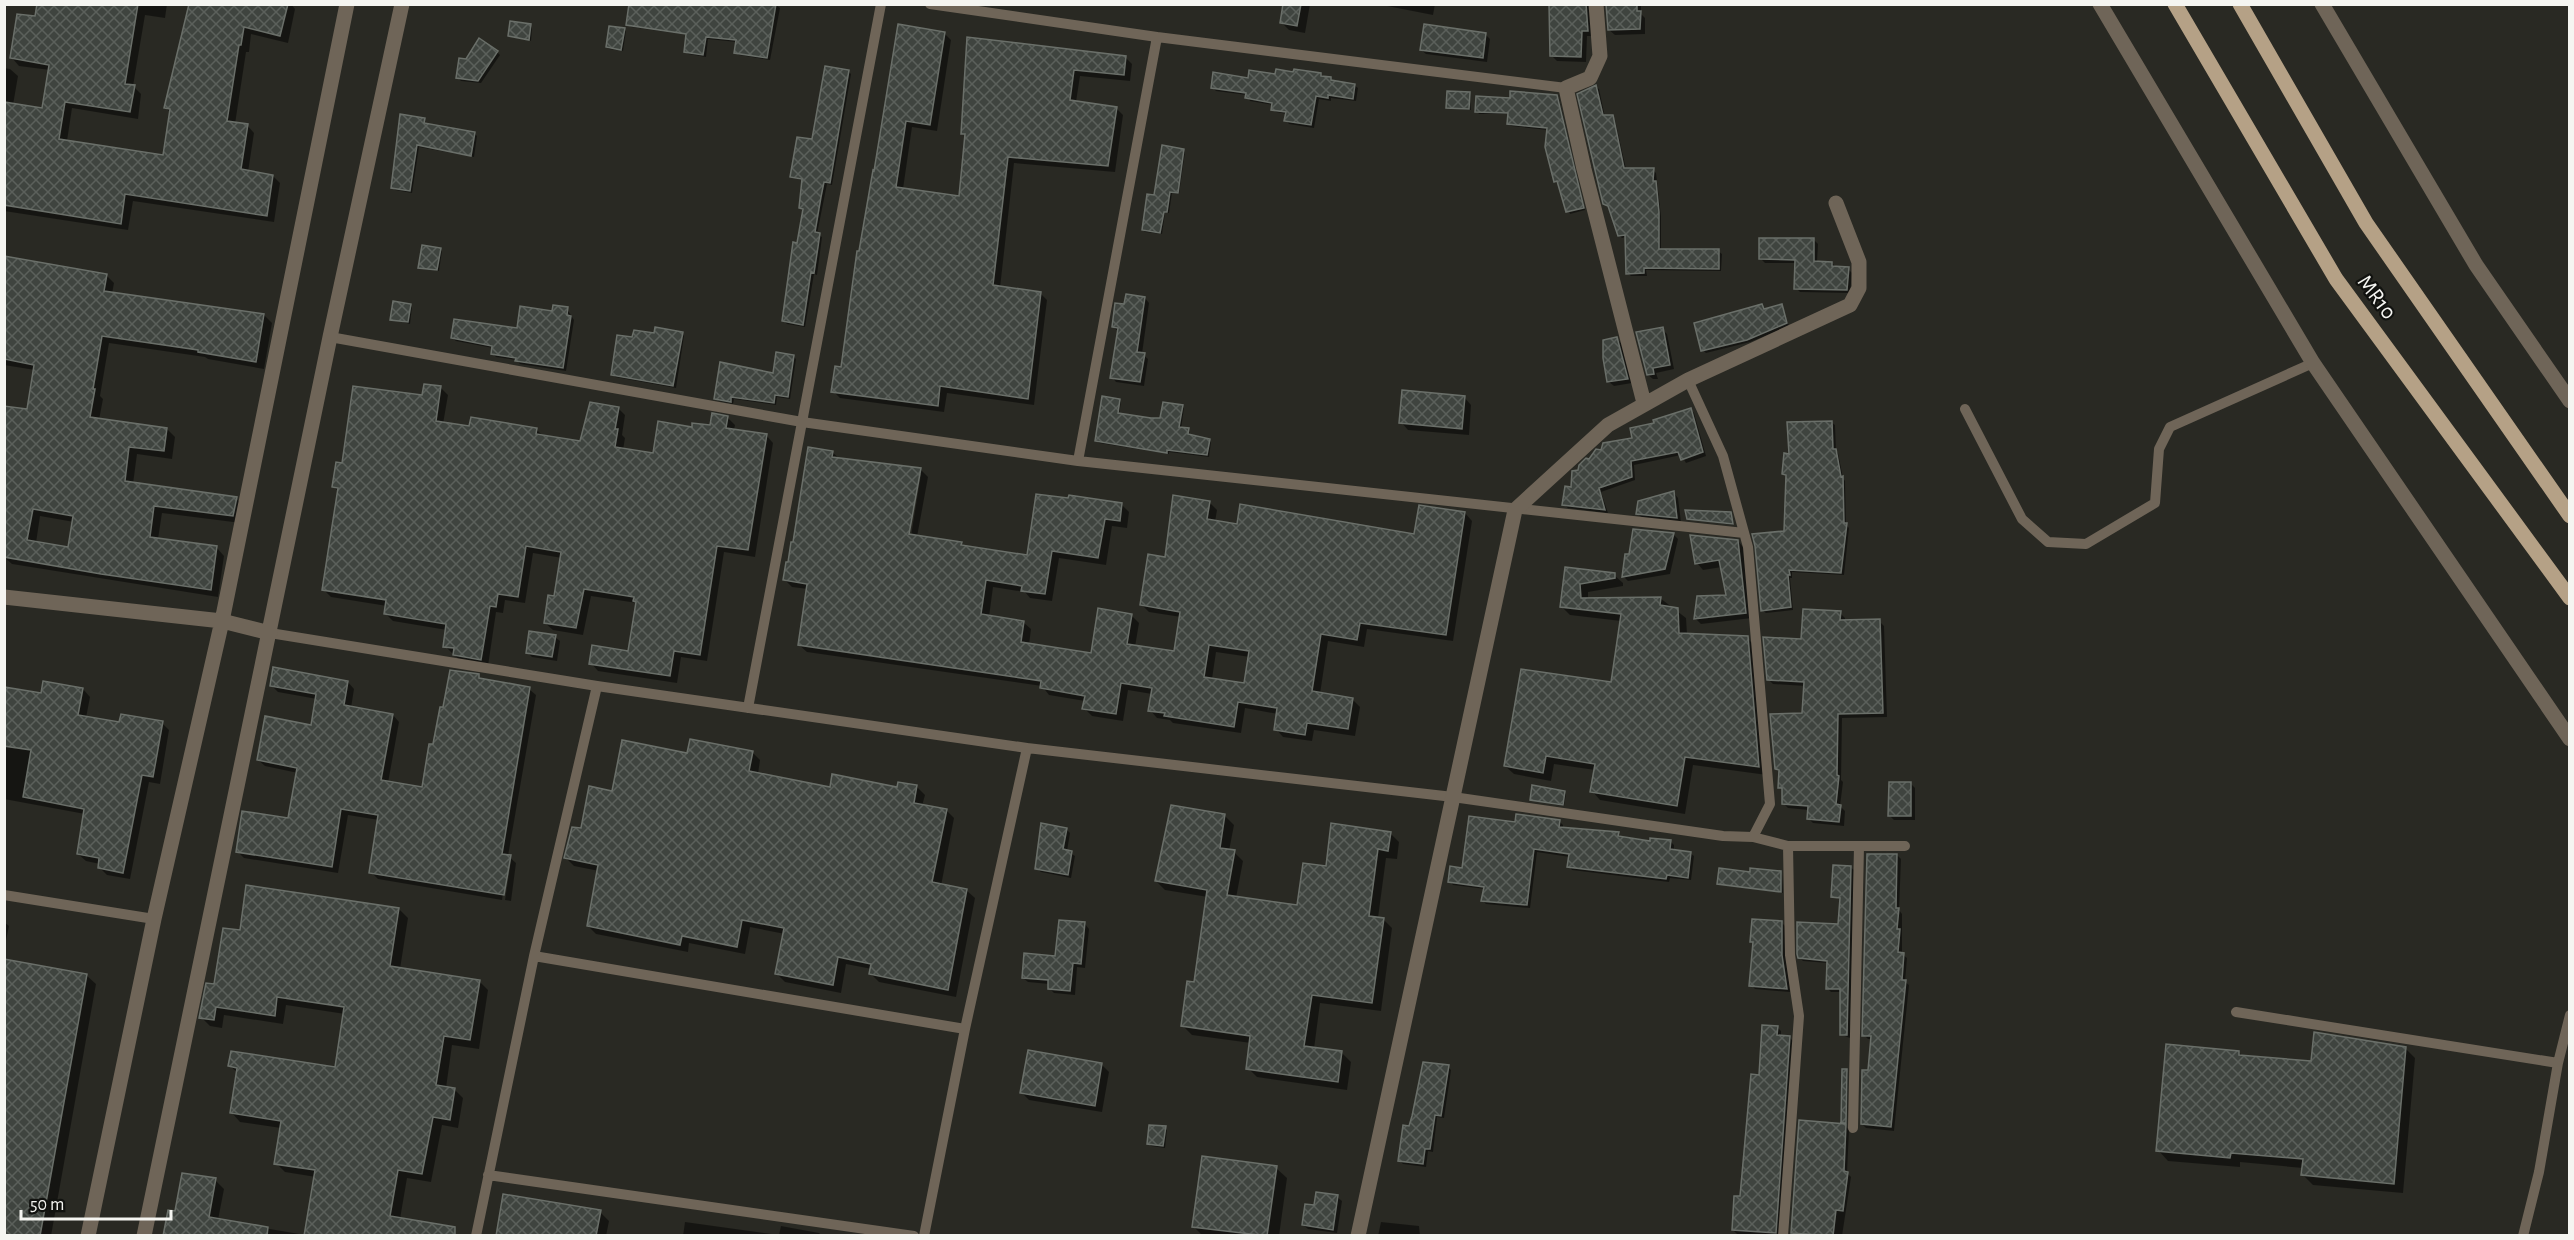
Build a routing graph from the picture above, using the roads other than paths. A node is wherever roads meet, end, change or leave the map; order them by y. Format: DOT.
graph roads {
  1 [pos="347,4"];
  2 [pos="402,4"];
  3 [pos="881,4"];
  4 [pos="930,4"];
  5 [pos="1596,4"];
  6 [pos="2100,4"];
  7 [pos="2175,4"];
  8 [pos="2240,4"];
  9 [pos="2322,4"];
  10 [pos="1157,38"];
  11 [pos="1566,88"];
  12 [pos="1836,203"];
  13 [pos="330,337"];
  14 [pos="2313,363"];
  15 [pos="1688,380"];
  16 [pos="2570,401"];
  17 [pos="1644,403"];
  18 [pos="1965,409"];
  19 [pos="802,422"];
  20 [pos="1078,461"];
  21 [pos="1515,510"];
  22 [pos="2570,516"];
  23 [pos="1744,533"];
  24 [pos="4,597"];
  25 [pos="2570,598"];
  26 [pos="222,621"];
  27 [pos="270,633"];
  28 [pos="597,686"];
  29 [pos="748,708"];
  30 [pos="2570,739"];
  31 [pos="1027,748"];
  32 [pos="1453,797"];
  33 [pos="1753,837"];
  34 [pos="1788,846"];
  35 [pos="1859,846"];
  36 [pos="1905,846"];
  37 [pos="4,895"];
  38 [pos="154,919"];
  39 [pos="534,956"];
  40 [pos="2236,1012"];
  41 [pos="2570,1015"];
  42 [pos="965,1029"];
  43 [pos="2558,1064"];
  44 [pos="1853,1128"];
  45 [pos="488,1175"];
  46 [pos="88,1236"];
  47 [pos="144,1236"];
  48 [pos="476,1236"];
  49 [pos="914,1236"];
  50 [pos="924,1236"];
  51 [pos="1358,1236"];
  52 [pos="1784,1236"];
  53 [pos="2523,1236"];
  1 -- 26 [label="street"];
  2 -- 13 [label="street"];
  3 -- 19 [label="lane"];
  4 -- 10 [label="lane"];
  5 -- 11 [label="street"];
  6 -- 14 [label="street"];
  7 -- 25 [label="main road, MR10"];
  8 -- 22 [label="main road, MR10"];
  9 -- 16 [label="street"];
  10 -- 11 [label="lane"];
  10 -- 20 [label="lane"];
  11 -- 17 [label="street"];
  12 -- 15 [label="street"];
  13 -- 19 [label="lane"];
  13 -- 27 [label="street"];
  14 -- 18 [label="lane"];
  14 -- 30 [label="street"];
  15 -- 17 [label="street"];
  15 -- 23 [label="lane"];
  17 -- 21 [label="street"];
  19 -- 20 [label="lane"];
  19 -- 29 [label="lane"];
  20 -- 21 [label="lane"];
  21 -- 23 [label="lane"];
  21 -- 32 [label="street"];
  23 -- 33 [label="lane"];
  24 -- 26 [label="street"];
  26 -- 27 [label="street"];
  26 -- 38 [label="street"];
  27 -- 28 [label="lane"];
  27 -- 47 [label="street"];
  28 -- 29 [label="lane"];
  28 -- 39 [label="lane"];
  29 -- 31 [label="lane"];
  31 -- 32 [label="lane"];
  31 -- 42 [label="lane"];
  32 -- 33 [label="lane"];
  32 -- 51 [label="street"];
  33 -- 34 [label="lane"];
  34 -- 35 [label="lane"];
  34 -- 52 [label="lane"];
  35 -- 36 [label="lane"];
  35 -- 44 [label="lane"];
  37 -- 38 [label="lane"];
  38 -- 46 [label="street"];
  39 -- 42 [label="lane"];
  39 -- 45 [label="lane"];
  40 -- 43 [label="lane"];
  41 -- 43 [label="lane"];
  42 -- 50 [label="lane"];
  43 -- 53 [label="lane"];
  45 -- 48 [label="lane"];
  45 -- 49 [label="lane"];
}
